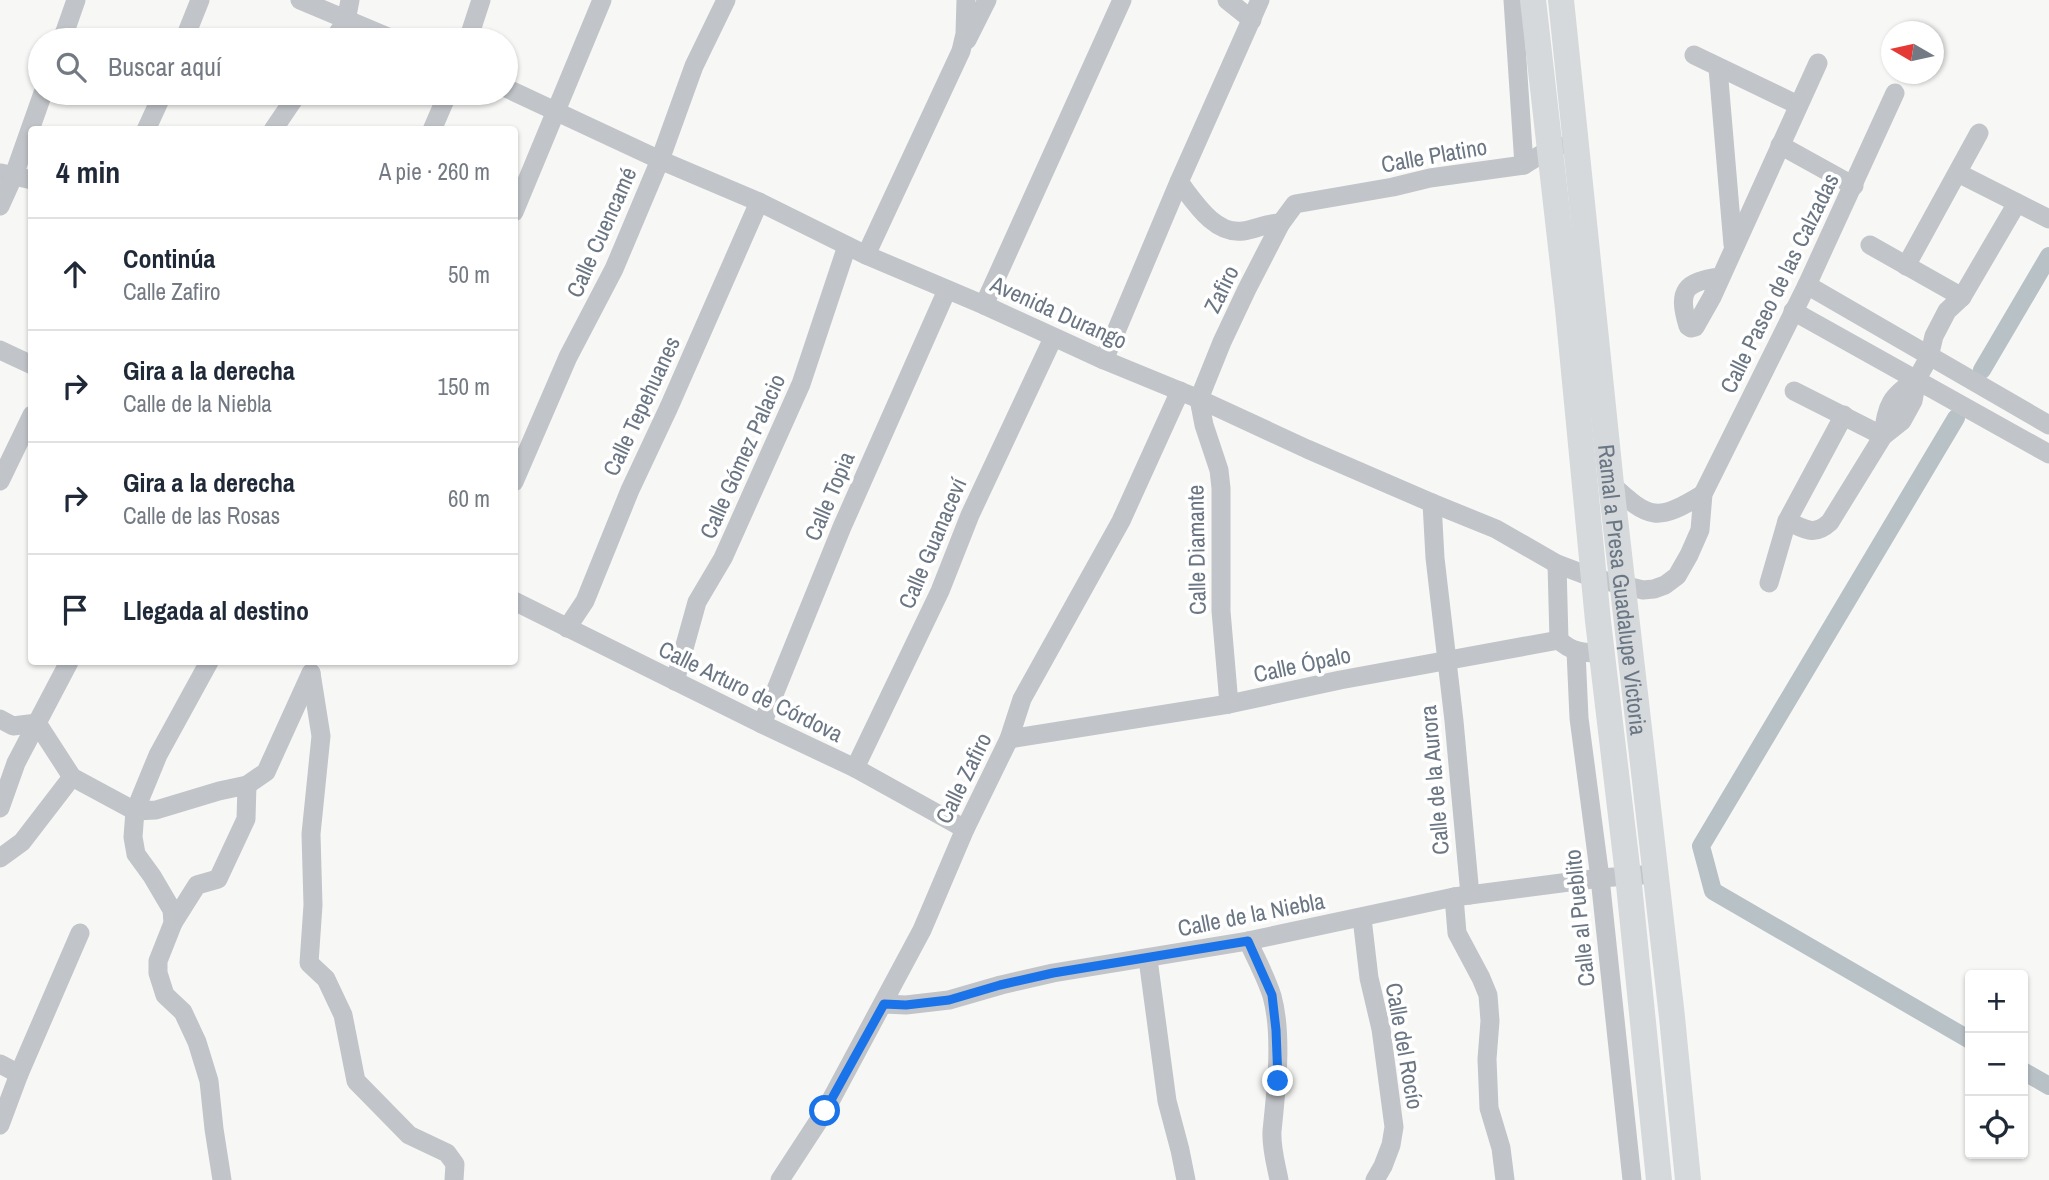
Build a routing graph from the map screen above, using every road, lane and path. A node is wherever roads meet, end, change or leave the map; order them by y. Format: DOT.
graph roads {
  1 [pos="75,0"];
  2 [pos="200,0"];
  3 [pos="300,0"];
  4 [pos="350,0"];
  5 [pos="481,0"];
  6 [pos="602,0"];
  7 [pos="726,0"];
  8 [pos="966,0"];
  9 [pos="987,0"];
  10 [pos="1122,0"];
  11 [pos="1227,0"];
  12 [pos="1260,0"];
  13 [pos="1513,0"];
  14 [pos="1534,0"];
  15 [pos="1561,0"];
  16 [pos="1252,20"];
  17 [pos="346,21"];
  18 [pos="66,28"];
  19 [pos="189,28"];
  20 [pos="341,28"];
  21 [pos="364,28"];
  22 [pos="472,28"];
  23 [pos="961,51"];
  24 [pos="1694,55"];
  25 [pos="1818,63"];
  26 [pos="1718,68"];
  27 [pos="1895,93"];
  28 [pos="518,94"];
  29 [pos="39,105"];
  30 [pos="157,105"];
  31 [pos="290,105"];
  32 [pos="443,105"];
  33 [pos="1798,105"];
  34 [pos="556,112"];
  35 [pos="32,126"];
  36 [pos="148,126"];
  37 [pos="276,126"];
  38 [pos="434,126"];
  39 [pos="1979,133"];
  40 [pos="28,137"];
  41 [pos="1576,141"];
  42 [pos="1780,145"];
  43 [pos="1550,149"];
  44 [pos="660,160"];
  45 [pos="1524,165"];
  46 [pos="1958,173"];
  47 [pos="15,176"];
  48 [pos="1179,182"];
  49 [pos="1854,186"];
  50 [pos="518,202"];
  51 [pos="758,202"];
  52 [pos="2017,203"];
  53 [pos="1295,204"];
  54 [pos="0,206"];
  55 [pos="2049,219"];
  56 [pos="1281,223"];
  57 [pos="1870,245"];
  58 [pos="847,246"];
  59 [pos="1733,248"];
  60 [pos="866,255"];
  61 [pos="1906,266"];
  62 [pos="1720,277"];
  63 [pos="1807,285"];
  64 [pos="947,290"];
  65 [pos="1962,297"];
  66 [pos="984,305"];
  67 [pos="1793,311"];
  68 [pos="1053,338"];
  69 [pos="0,350"];
  70 [pos="1929,357"];
  71 [pos="1104,360"];
  72 [pos="28,363"];
  73 [pos="1917,379"];
  74 [pos="1180,391"];
  75 [pos="1794,391"];
  76 [pos="1199,399"];
  77 [pos="1844,415"];
  78 [pos="28,423"];
  79 [pos="2049,425"];
  80 [pos="1883,436"];
  81 [pos="2049,454"];
  82 [pos="518,473"];
  83 [pos="0,481"];
  84 [pos="1611,484"];
  85 [pos="1703,494"];
  86 [pos="1432,503"];
  87 [pos="1787,521"];
  88 [pos="1557,564"];
  89 [pos="1594,578"];
  90 [pos="1769,583"];
  91 [pos="1623,584"];
  92 [pos="518,603"];
  93 [pos="567,628"];
  94 [pos="1559,640"];
  95 [pos="1589,652"];
  96 [pos="1447,662"];
  97 [pos="67,665"];
  98 [pos="207,665"];
  99 [pos="313,667"];
  100 [pos="675,681"];
  101 [pos="1229,704"];
  102 [pos="0,719"];
  103 [pos="37,723"];
  104 [pos="762,724"];
  105 [pos="1009,739"];
  106 [pos="855,768"];
  107 [pos="72,778"];
  108 [pos="247,785"];
  109 [pos="0,808"];
  110 [pos="135,811"];
  111 [pos="965,829"];
  112 [pos="0,858"];
  113 [pos="1656,874"];
  114 [pos="1628,875"];
  115 [pos="1600,878"];
  116 [pos="1462,896"];
  117 [pos="1362,918"];
  118 [pos="173,923"];
  119 [pos="80,933"];
  120 [pos="1248,941"];
  121 [pos="1149,958"];
  122 [pos="884,1004"];
  123 [pos="0,1064"];
  124 [pos="19,1074"];
  125 [pos="1652,1117"];
  126 [pos="1625,1120"];
  127 [pos="0,1125"];
  128 [pos="222,1180"];
  129 [pos="454,1180"];
  130 [pos="780,1180"];
  131 [pos="1186,1180"];
  132 [pos="1279,1180"];
  133 [pos="1375,1180"];
  134 [pos="1505,1180"];
  135 [pos="1632,1180"];
  136 [pos="1659,1180"];
  137 [pos="1688,1180"];
  1 -- 18 [label="street"];
  2 -- 19 [label="street"];
  3 -- 17 [label="street"];
  4 -- 17 [label="street"];
  5 -- 22 [label="street"];
  6 -- 34 [label="street"];
  7 -- 44 [label="street, Calle Cuencamé"];
  8 -- 23 [label="street"];
  9 -- 23 [label="street"];
  10 -- 66 [label="street"];
  11 -- 16 [label="street"];
  12 -- 16 [label="street"];
  13 -- 45 [label="street"];
  14 -- 43 [label="main road, Ramal a Presa Guadalupe Victoria"];
  15 -- 41 [label="main road, Ramal a Presa Guadalupe Victoria"];
  16 -- 48 [label="street"];
  17 -- 20 [label="street"];
  17 -- 21 [label="street"];
  23 -- 60 [label="street"];
  24 -- 26 [label="street"];
  25 -- 33 [label="street"];
  26 -- 33 [label="street"];
  26 -- 59 [label="street"];
  27 -- 49 [label="street, Calle Paseo de las Calzadas"];
  28 -- 34 [label="street, Avenida Durango"];
  29 -- 35 [label="street"];
  30 -- 36 [label="street"];
  31 -- 37 [label="street"];
  32 -- 38 [label="street"];
  33 -- 42 [label="street"];
  34 -- 44 [label="street, Avenida Durango"];
  34 -- 50 [label="street"];
  39 -- 46 [label="street"];
  40 -- 47 [label="street"];
  41 -- 43 [label="street, Calle Platino"];
  41 -- 84 [label="main road, Ramal a Presa Guadalupe Victoria"];
  42 -- 49 [label="street"];
  42 -- 59 [label="street"];
  43 -- 45 [label="street, Calle Platino"];
  43 -- 89 [label="main road, Ramal a Presa Guadalupe Victoria"];
  44 -- 51 [label="street, Avenida Durango"];
  44 -- 82 [label="street, Calle Cuencamé"];
  45 -- 53 [label="street, Calle Platino"];
  46 -- 52 [label="street"];
  46 -- 61 [label="street"];
  47 -- 54 [label="street"];
  48 -- 56 [label="street"];
  48 -- 71 [label="street"];
  49 -- 63 [label="street, Calle Paseo de las Calzadas"];
  51 -- 58 [label="street, Avenida Durango"];
  51 -- 93 [label="street, Calle Tepehuanes"];
  52 -- 55 [label="street"];
  52 -- 65 [label="street"];
  53 -- 56 [label="street, Zafiro"];
  56 -- 76 [label="street, Zafiro"];
  57 -- 61 [label="street"];
  58 -- 60 [label="street, Avenida Durango"];
  58 -- 100 [label="street, Calle Gómez Palacio"];
  59 -- 62 [label="street"];
  60 -- 64 [label="street, Avenida Durango"];
  61 -- 65 [label="street"];
  63 -- 67 [label="street, Calle Paseo de las Calzadas"];
  63 -- 70 [label="street"];
  64 -- 66 [label="street, Avenida Durango"];
  64 -- 104 [label="street, Calle Topia"];
  65 -- 70 [label="street"];
  66 -- 68 [label="street, Avenida Durango"];
  67 -- 73 [label="street"];
  67 -- 85 [label="street, Calle Paseo de las Calzadas"];
  68 -- 71 [label="street, Avenida Durango"];
  68 -- 106 [label="street, Calle Guanaceví"];
  69 -- 72 [label="street"];
  70 -- 73 [label="street"];
  70 -- 79 [label="street"];
  71 -- 74 [label="street, Avenida Durango"];
  73 -- 80 [label="street"];
  73 -- 81 [label="street"];
  74 -- 76 [label="street, Avenida Durango"];
  74 -- 105 [label="street, Calle Zafiro"];
  75 -- 77 [label="street"];
  76 -- 86 [label="street, Avenida Durango"];
  76 -- 101 [label="street, Calle Diamante"];
  77 -- 80 [label="street"];
  77 -- 87 [label="street"];
  78 -- 83 [label="street"];
  80 -- 87 [label="street"];
  84 -- 85 [label="street"];
  84 -- 91 [label="main road, Ramal a Presa Guadalupe Victoria"];
  85 -- 91 [label="street, Calle Paseo de las Calzadas"];
  86 -- 88 [label="street, Avenida Durango"];
  86 -- 96 [label="street, Calle de la Aurora"];
  87 -- 90 [label="street"];
  88 -- 89 [label="street, Avenida Durango"];
  88 -- 94 [label="street"];
  89 -- 91 [label="street, Avenida Durango"];
  89 -- 95 [label="main road, Ramal a Presa Guadalupe Victoria"];
  91 -- 113 [label="main road, Ramal a Presa Guadalupe Victoria"];
  92 -- 93 [label="street, Calle Arturo de Córdova"];
  93 -- 100 [label="street, Calle Arturo de Córdova"];
  94 -- 95 [label="street"];
  94 -- 96 [label="street, Calle Ópalo"];
  95 -- 114 [label="main road, Ramal a Presa Guadalupe Victoria"];
  95 -- 115 [label="street, Calle al Pueblito"];
  96 -- 101 [label="street, Calle Ópalo"];
  96 -- 116 [label="street, Calle de la Aurora"];
  97 -- 103 [label="street"];
  98 -- 110 [label="street"];
  99 -- 108 [label="street"];
  99 -- 129 [label="street"];
  100 -- 104 [label="street, Calle Arturo de Córdova"];
  101 -- 105 [label="street, Calle Ópalo"];
  102 -- 103 [label="street"];
  103 -- 107 [label="street"];
  103 -- 109 [label="street"];
  104 -- 106 [label="street, Calle Arturo de Córdova"];
  105 -- 111 [label="street, Calle Zafiro"];
  106 -- 111 [label="street, Calle Arturo de Córdova"];
  107 -- 110 [label="street"];
  107 -- 112 [label="street"];
  108 -- 110 [label="street"];
  108 -- 118 [label="street"];
  110 -- 118 [label="street"];
  111 -- 122 [label="street, Calle Zafiro"];
  113 -- 114 [label="street, Calle de la Niebla"];
  113 -- 137 [label="main road, Ramal a Presa Guadalupe Victoria"];
  114 -- 115 [label="street, Calle de la Niebla"];
  114 -- 125 [label="main road, Ramal a Presa Guadalupe Victoria"];
  115 -- 116 [label="street, Calle de la Niebla"];
  115 -- 126 [label="street, Calle al Pueblito"];
  116 -- 117 [label="street, Calle de la Niebla"];
  116 -- 134 [label="street, Calle de la Aurora"];
  117 -- 120 [label="street, Calle de la Niebla"];
  117 -- 133 [label="street, Calle del Rocío"];
  118 -- 128 [label="street"];
  119 -- 124 [label="street"];
  120 -- 121 [label="street, Calle de la Niebla"];
  120 -- 132 [label="street"];
  121 -- 122 [label="street, Calle de la Niebla"];
  121 -- 131 [label="street"];
  122 -- 130 [label="street, Calle Zafiro"];
  123 -- 124 [label="street"];
  124 -- 127 [label="street"];
  125 -- 126 [label="street"];
  125 -- 136 [label="main road, Ramal a Presa Guadalupe Victoria"];
  126 -- 135 [label="street, Calle al Pueblito"];
}
